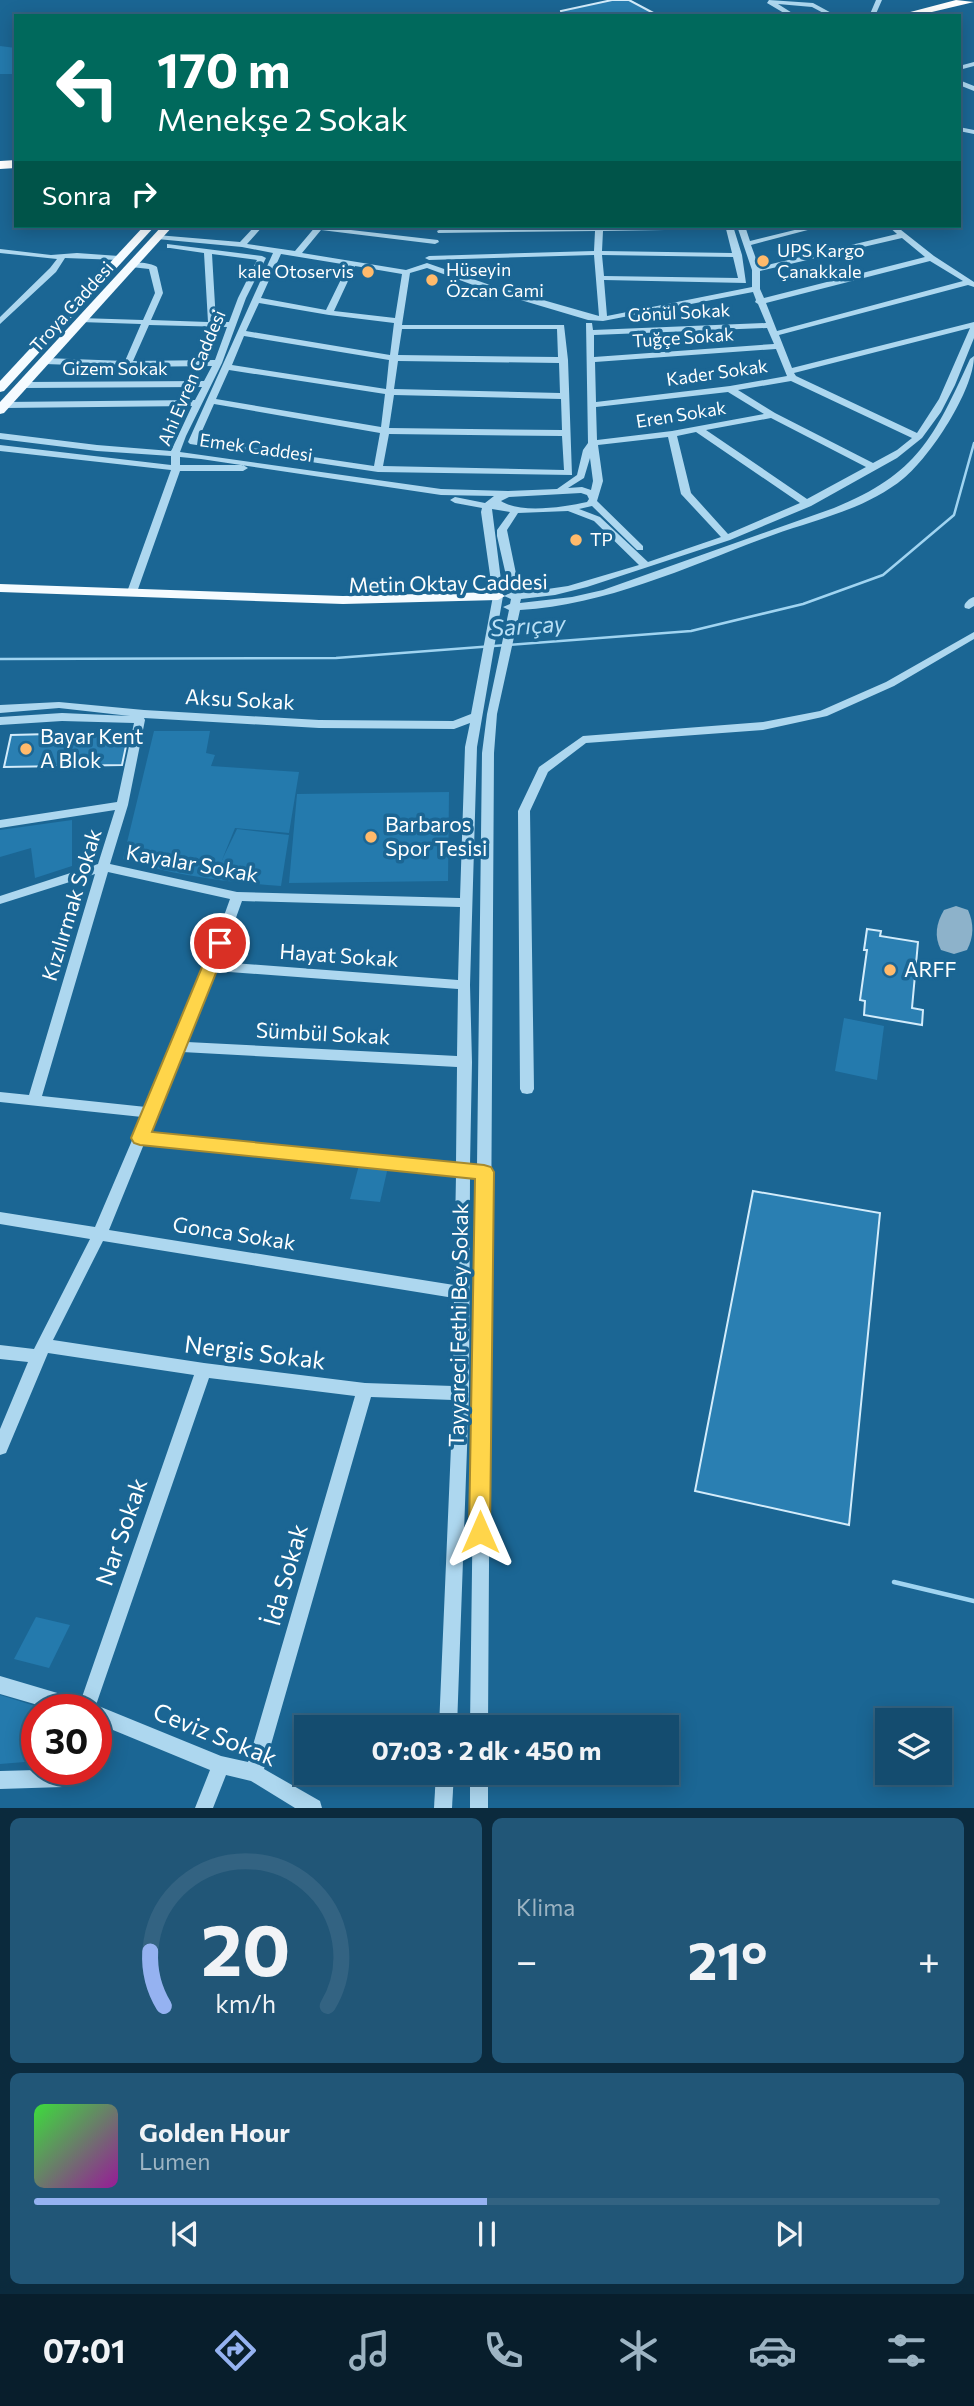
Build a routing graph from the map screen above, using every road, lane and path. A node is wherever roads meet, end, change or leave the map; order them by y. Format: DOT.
graph roads {
  1 [pos="970,0"];
  2 [pos="766,1"];
  3 [pos="974,5"];
  4 [pos="790,14"];
  5 [pos="830,14"];
  6 [pos="909,14"];
  7 [pos="935,14"];
  8 [pos="257,228"];
  9 [pos="318,228"];
  10 [pos="332,228"];
  11 [pos="390,228"];
  12 [pos="521,228"];
  13 [pos="602,228"];
  14 [pos="730,228"];
  15 [pos="742,228"];
  16 [pos="811,228"];
  17 [pos="894,228"];
  18 [pos="440,229"];
  19 [pos="153,232"];
  20 [pos="903,235"];
  21 [pos="384,237"];
  22 [pos="435,242"];
  23 [pos="746,244"];
  24 [pos="242,245"];
  25 [pos="170,246"];
  26 [pos="0,251"];
  27 [pos="208,251"];
  28 [pos="278,251"];
  29 [pos="598,253"];
  30 [pos="297,254"];
  31 [pos="738,255"];
  32 [pos="62,257"];
  33 [pos="119,258"];
  34 [pos="931,258"];
  35 [pos="428,262"];
  36 [pos="134,265"];
  37 [pos="352,265"];
  38 [pos="756,270"];
  39 [pos="406,272"];
  40 [pos="601,278"];
  41 [pos="972,283"];
  42 [pos="756,289"];
  43 [pos="730,292"];
  44 [pos="256,300"];
  45 [pos="760,302"];
  46 [pos="329,313"];
  47 [pos="591,318"];
  48 [pos="603,319"];
  49 [pos="80,320"];
  50 [pos="0,321"];
  51 [pos="148,321"];
  52 [pos="212,324"];
  53 [pos="397,324"];
  54 [pos="771,324"];
  55 [pos="232,325"];
  56 [pos="974,326"];
  57 [pos="242,333"];
  58 [pos="589,333"];
  59 [pos="774,334"];
  60 [pos="779,346"];
  61 [pos="395,358"];
  62 [pos="974,359"];
  63 [pos="564,360"];
  64 [pos="590,360"];
  65 [pos="46,361"];
  66 [pos="218,363"];
  67 [pos="128,364"];
  68 [pos="228,367"];
  69 [pos="790,375"];
  70 [pos="206,384"];
  71 [pos="24,385"];
  72 [pos="0,388"];
  73 [pos="730,389"];
  74 [pos="389,392"];
  75 [pos="565,396"];
  76 [pos="210,401"];
  77 [pos="196,403"];
  78 [pos="592,405"];
  79 [pos="2,407"];
  80 [pos="772,415"];
  81 [pos="699,430"];
  82 [pos="386,431"];
  83 [pos="566,433"];
  84 [pos="672,434"];
  85 [pos="1,435"];
  86 [pos="918,437"];
  87 [pos="593,443"];
  88 [pos="3,450"];
  89 [pos="175,453"];
  90 [pos="176,468"];
  91 [pos="869,469"];
  92 [pos="378,470"];
  93 [pos="846,483"];
  94 [pos="888,485"];
  95 [pos="554,491"];
  96 [pos="503,496"];
  97 [pos="869,496"];
  98 [pos="594,499"];
  99 [pos="808,504"];
  100 [pos="488,507"];
  101 [pos="565,508"];
  102 [pos="510,510"];
  103 [pos="727,538"];
  104 [pos="651,565"];
  105 [pos="0,588"];
  106 [pos="132,592"];
  107 [pos="0,597"];
  108 [pos="497,604"];
  109 [pos="515,604"];
  110 [pos="974,635"];
  111 [pos="0,709"];
  112 [pos="476,716"];
  113 [pos="0,721"];
  114 [pos="122,805"];
  115 [pos="0,824"];
  116 [pos="103,867"];
  117 [pos="237,896"];
  118 [pos="0,900"];
  119 [pos="467,903"];
  120 [pos="212,966"];
  121 [pos="464,985"];
  122 [pos="179,1047"];
  123 [pos="465,1062"];
  124 [pos="527,1089"];
  125 [pos="0,1097"];
  126 [pos="34,1099"];
  127 [pos="151,1113"];
  128 [pos="140,1138"];
  129 [pos="464,1171"];
  130 [pos="484,1172"];
  131 [pos="0,1218"];
  132 [pos="100,1233"];
  133 [pos="461,1293"];
  134 [pos="41,1351"];
  135 [pos="0,1352"];
  136 [pos="204,1370"];
  137 [pos="365,1391"];
  138 [pos="461,1393"];
  139 [pos="0,1448"];
  140 [pos="0,1685"];
  141 [pos="31,1694"];
  142 [pos="92,1694"];
  143 [pos="448,1715"];
  144 [pos="479,1715"];
  145 [pos="112,1721"];
  146 [pos="221,1765"];
  147 [pos="254,1773"];
  148 [pos="21,1779"];
  149 [pos="0,1780"];
  150 [pos="444,1785"];
  151 [pos="479,1785"];
  152 [pos="204,1808"];
  153 [pos="313,1808"];
  154 [pos="443,1808"];
  155 [pos="479,1808"];
  1 -- 6 [label="highway"];
  2 -- 4 [label="street"];
  2 -- 5 [label="street"];
  3 -- 7 [label="highway"];
  8 -- 24 [label="street"];
  9 -- 30 [label="street"];
  10 -- 21 [label="street"];
  11 -- 21 [label="street"];
  12 -- 18 [label="street"];
  13 -- 29 [label="street"];
  14 -- 31 [label="street"];
  15 -- 23 [label="street"];
  16 -- 23 [label="street"];
  17 -- 20 [label="street"];
  18 -- 22 [label="street"];
  19 -- 24 [label="street"];
  19 -- 33 [label="main road, Troya Caddesi"];
  19 -- 36 [label="main road, Troya Caddesi"];
  20 -- 34 [label="street"];
  20 -- 38 [label="street"];
  21 -- 22 [label="street"];
  22 -- 35 [label="street"];
  23 -- 38 [label="street"];
  24 -- 28 [label="street"];
  25 -- 27 [label="street"];
  26 -- 32 [label="street"];
  27 -- 52 [label="street"];
  27 -- 55 [label="street, Ahi Evren Caddesi"];
  28 -- 30 [label="street"];
  28 -- 44 [label="street"];
  29 -- 31 [label="street"];
  29 -- 35 [label="street"];
  29 -- 40 [label="street"];
  30 -- 37 [label="street"];
  31 -- 40 [label="street"];
  32 -- 33 [label="street"];
  32 -- 50 [label="street"];
  33 -- 72 [label="main road, Troya Caddesi"];
  34 -- 41 [label="street"];
  34 -- 45 [label="street"];
  35 -- 39 [label="street"];
  35 -- 47 [label="street"];
  36 -- 49 [label="main road, Troya Caddesi"];
  36 -- 51 [label="street"];
  37 -- 39 [label="street"];
  37 -- 46 [label="street"];
  38 -- 42 [label="street"];
  39 -- 53 [label="street"];
  40 -- 48 [label="street"];
  41 -- 59 [label="street"];
  42 -- 43 [label="street"];
  42 -- 45 [label="street"];
  43 -- 48 [label="street"];
  44 -- 46 [label="street"];
  44 -- 57 [label="street"];
  45 -- 54 [label="street"];
  46 -- 53 [label="street"];
  47 -- 48 [label="street"];
  47 -- 58 [label="street"];
  49 -- 51 [label="street"];
  49 -- 65 [label="main road, Troya Caddesi"];
  51 -- 52 [label="street"];
  51 -- 67 [label="street"];
  52 -- 55 [label="street"];
  53 -- 61 [label="street"];
  53 -- 63 [label="street"];
  54 -- 58 [label="street, Gönül Sokak"];
  54 -- 59 [label="street"];
  55 -- 66 [label="street, Ahi Evren Caddesi"];
  56 -- 69 [label="street"];
  56 -- 86 [label="street"];
  57 -- 61 [label="street"];
  57 -- 68 [label="street"];
  58 -- 64 [label="street"];
  59 -- 60 [label="street"];
  60 -- 64 [label="street, Tuğçe Sokak"];
  60 -- 69 [label="street"];
  61 -- 63 [label="street"];
  61 -- 74 [label="street"];
  62 -- 94 [label="street, Metin Oktay Caddesi"];
  63 -- 75 [label="street"];
  64 -- 78 [label="street"];
  65 -- 67 [label="street"];
  65 -- 71 [label="main road, Troya Caddesi"];
  66 -- 67 [label="street"];
  66 -- 70 [label="street, Ahi Evren Caddesi"];
  68 -- 74 [label="street"];
  68 -- 76 [label="street"];
  69 -- 73 [label="street, Kader Sokak"];
  69 -- 86 [label="street, Kader Sokak"];
  70 -- 71 [label="street, Gizem Sokak"];
  70 -- 77 [label="street, Ahi Evren Caddesi"];
  71 -- 79 [label="main road, Troya Caddesi"];
  73 -- 78 [label="street, Kader Sokak"];
  73 -- 80 [label="street"];
  74 -- 75 [label="street"];
  74 -- 82 [label="street"];
  75 -- 83 [label="street"];
  76 -- 82 [label="street"];
  76 -- 92 [label="street"];
  77 -- 79 [label="street"];
  77 -- 89 [label="street, Ahi Evren Caddesi"];
  78 -- 87 [label="street"];
  80 -- 81 [label="street, Eren Sokak"];
  80 -- 91 [label="street"];
  81 -- 84 [label="street, Eren Sokak"];
  81 -- 99 [label="street"];
  82 -- 83 [label="street"];
  82 -- 92 [label="street"];
  83 -- 92 [label="street"];
  84 -- 87 [label="street, Eren Sokak"];
  84 -- 103 [label="street"];
  85 -- 89 [label="street, Emek Caddesi"];
  86 -- 91 [label="street, Metin Oktay Caddesi"];
  87 -- 95 [label="street"];
  87 -- 98 [label="street"];
  88 -- 90 [label="street, Emek Caddesi"];
  89 -- 90 [label="street, Ahi Evren Caddesi"];
  89 -- 96 [label="street, Emek Caddesi"];
  90 -- 100 [label="street, Emek Caddesi"];
  90 -- 106 [label="street, Ahi Evren Caddesi"];
  91 -- 93 [label="street, Metin Oktay Caddesi"];
  91 -- 94 [label="street"];
  93 -- 97 [label="street"];
  93 -- 99 [label="street, Metin Oktay Caddesi"];
  94 -- 97 [label="street, Metin Oktay Caddesi"];
  95 -- 96 [label="street, Emek Caddesi"];
  95 -- 98 [label="street, Emek Caddesi"];
  96 -- 100 [label="street"];
  96 -- 102 [label="street"];
  97 -- 109 [label="street, Metin Oktay Caddesi"];
  98 -- 101 [label="street"];
  98 -- 104 [label="street"];
  99 -- 103 [label="street, Metin Oktay Caddesi"];
  100 -- 102 [label="street, Emek Caddesi"];
  100 -- 108 [label="street, Tayyareci Fethi Bey Sokak"];
  101 -- 102 [label="street, Emek Caddesi"];
  101 -- 104 [label="street"];
  102 -- 109 [label="street"];
  103 -- 104 [label="street, Metin Oktay Caddesi"];
  104 -- 109 [label="street, Metin Oktay Caddesi"];
  105 -- 106 [label="main road, Metin Oktay Caddesi"];
  106 -- 108 [label="main road, Metin Oktay Caddesi"];
  107 -- 108 [label="main road, Metin Oktay Caddesi"];
  108 -- 109 [label="street, Metin Oktay Caddesi"];
  108 -- 112 [label="street, Tayyareci Fethi Bey Sokak"];
  109 -- 130 [label="street, Tayyareci Fethi Bey Sokak"];
  110 -- 124 [label="street"];
  111 -- 112 [label="street, Aksu Sokak"];
  112 -- 119 [label="street, Tayyareci Fethi Bey Sokak"];
  113 -- 114 [label="street, Kızılırmak Sokak"];
  114 -- 115 [label="street"];
  114 -- 116 [label="street, Kızılırmak Sokak"];
  116 -- 117 [label="street, Kayalar Sokak"];
  116 -- 118 [label="street, Kayalar Sokak"];
  116 -- 126 [label="street, Kızılırmak Sokak"];
  117 -- 119 [label="street, Kayalar Sokak"];
  117 -- 120 [label="street"];
  119 -- 121 [label="street, Tayyareci Fethi Bey Sokak"];
  120 -- 121 [label="street, Hayat Sokak"];
  120 -- 122 [label="street"];
  121 -- 123 [label="street, Tayyareci Fethi Bey Sokak"];
  122 -- 123 [label="street, Sümbül Sokak"];
  122 -- 127 [label="street"];
  123 -- 129 [label="street, Tayyareci Fethi Bey Sokak"];
  125 -- 126 [label="street"];
  126 -- 127 [label="street"];
  127 -- 128 [label="street"];
  128 -- 129 [label="street"];
  128 -- 132 [label="street"];
  129 -- 130 [label="street"];
  129 -- 133 [label="street, Tayyareci Fethi Bey Sokak"];
  130 -- 144 [label="street, Tayyareci Fethi Bey Sokak"];
  131 -- 132 [label="street, Gonca Sokak"];
  132 -- 133 [label="street, Gonca Sokak"];
  132 -- 134 [label="street"];
  133 -- 138 [label="street, Tayyareci Fethi Bey Sokak"];
  134 -- 135 [label="street, Nergis Sokak"];
  134 -- 136 [label="street, Nergis Sokak"];
  134 -- 139 [label="street"];
  136 -- 137 [label="street, Nergis Sokak"];
  136 -- 142 [label="street, Nar Sokak"];
  137 -- 138 [label="street, Nergis Sokak"];
  137 -- 147 [label="street, İda Sokak"];
  138 -- 143 [label="street, Tayyareci Fethi Bey Sokak"];
  140 -- 141 [label="street"];
  145 -- 146 [label="street, Ceviz Sokak"];
  146 -- 147 [label="street, Ceviz Sokak"];
  146 -- 152 [label="street"];
  147 -- 153 [label="street, Ceviz Sokak"];
  148 -- 149 [label="street"];
  150 -- 154 [label="street"];
  151 -- 155 [label="street"];
}
